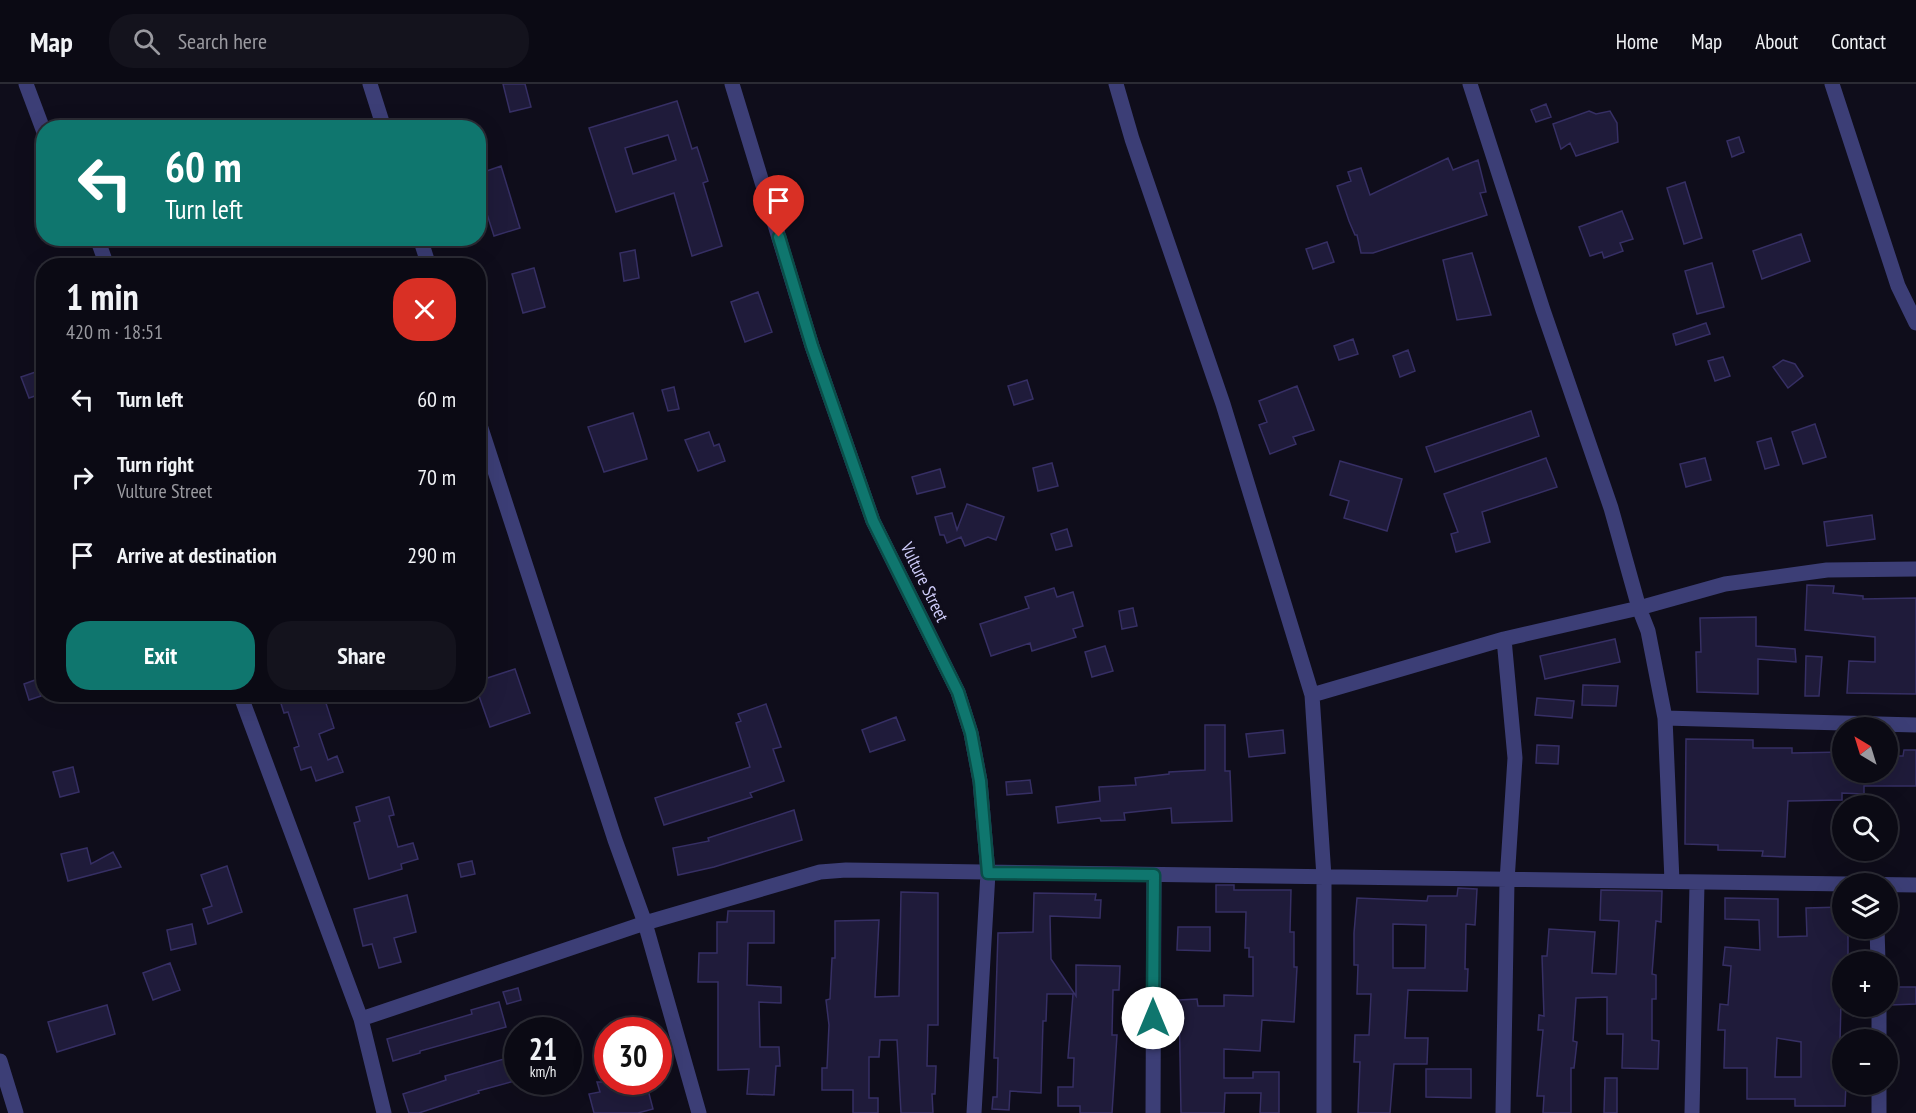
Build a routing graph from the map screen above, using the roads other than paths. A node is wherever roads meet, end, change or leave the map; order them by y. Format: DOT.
graph roads {
  1 [pos="26,84"];
  2 [pos="370,84"];
  3 [pos="732,84"];
  4 [pos="1116,84"];
  5 [pos="1470,84"];
  6 [pos="1832,84"];
  7 [pos="40,120"];
  8 [pos="381,120"];
  9 [pos="1916,323"];
  10 [pos="486,443"];
  11 [pos="1916,569"];
  12 [pos="1639,608"];
  13 [pos="1504,639"];
  14 [pos="1311,695"];
  15 [pos="243,702"];
  16 [pos="1665,718"];
  17 [pos="1916,725"];
  18 [pos="988,873"];
  19 [pos="1154,875"];
  20 [pos="1324,877"];
  21 [pos="1507,881"];
  22 [pos="1672,881"];
  23 [pos="1832,883"];
  24 [pos="1697,884"];
  25 [pos="1898,884"];
  26 [pos="1916,885"];
  27 [pos="645,923"];
  28 [pos="361,1019"];
  29 [pos="0,1061"];
  30 [pos="1879,1095"];
  31 [pos="16,1113"];
  32 [pos="384,1113"];
  33 [pos="699,1113"];
  34 [pos="974,1113"];
  35 [pos="1153,1113"];
  36 [pos="1324,1113"];
  37 [pos="1503,1113"];
  38 [pos="1692,1113"];
  39 [pos="1879,1113"];
  1 -- 7 [label="street"];
  2 -- 8 [label="street"];
  3 -- 18 [label="street, Vulture Street"];
  4 -- 14 [label="street"];
  5 -- 12 [label="street"];
  6 -- 9 [label="street"];
  10 -- 27 [label="street"];
  11 -- 12 [label="street"];
  12 -- 13 [label="street"];
  12 -- 16 [label="street"];
  13 -- 14 [label="street"];
  13 -- 21 [label="street"];
  14 -- 20 [label="street"];
  15 -- 28 [label="street"];
  16 -- 17 [label="street"];
  16 -- 22 [label="street"];
  18 -- 19 [label="street"];
  18 -- 27 [label="street"];
  18 -- 34 [label="street, Vulture Street"];
  19 -- 20 [label="street"];
  19 -- 35 [label="street"];
  20 -- 21 [label="street"];
  20 -- 36 [label="street"];
  21 -- 22 [label="street"];
  21 -- 37 [label="street"];
  22 -- 24 [label="street"];
  23 -- 24 [label="street"];
  24 -- 38 [label="street"];
  25 -- 26 [label="street"];
  27 -- 28 [label="street"];
  27 -- 33 [label="street"];
  28 -- 32 [label="street"];
  29 -- 31 [label="street"];
  30 -- 39 [label="street"];
}
